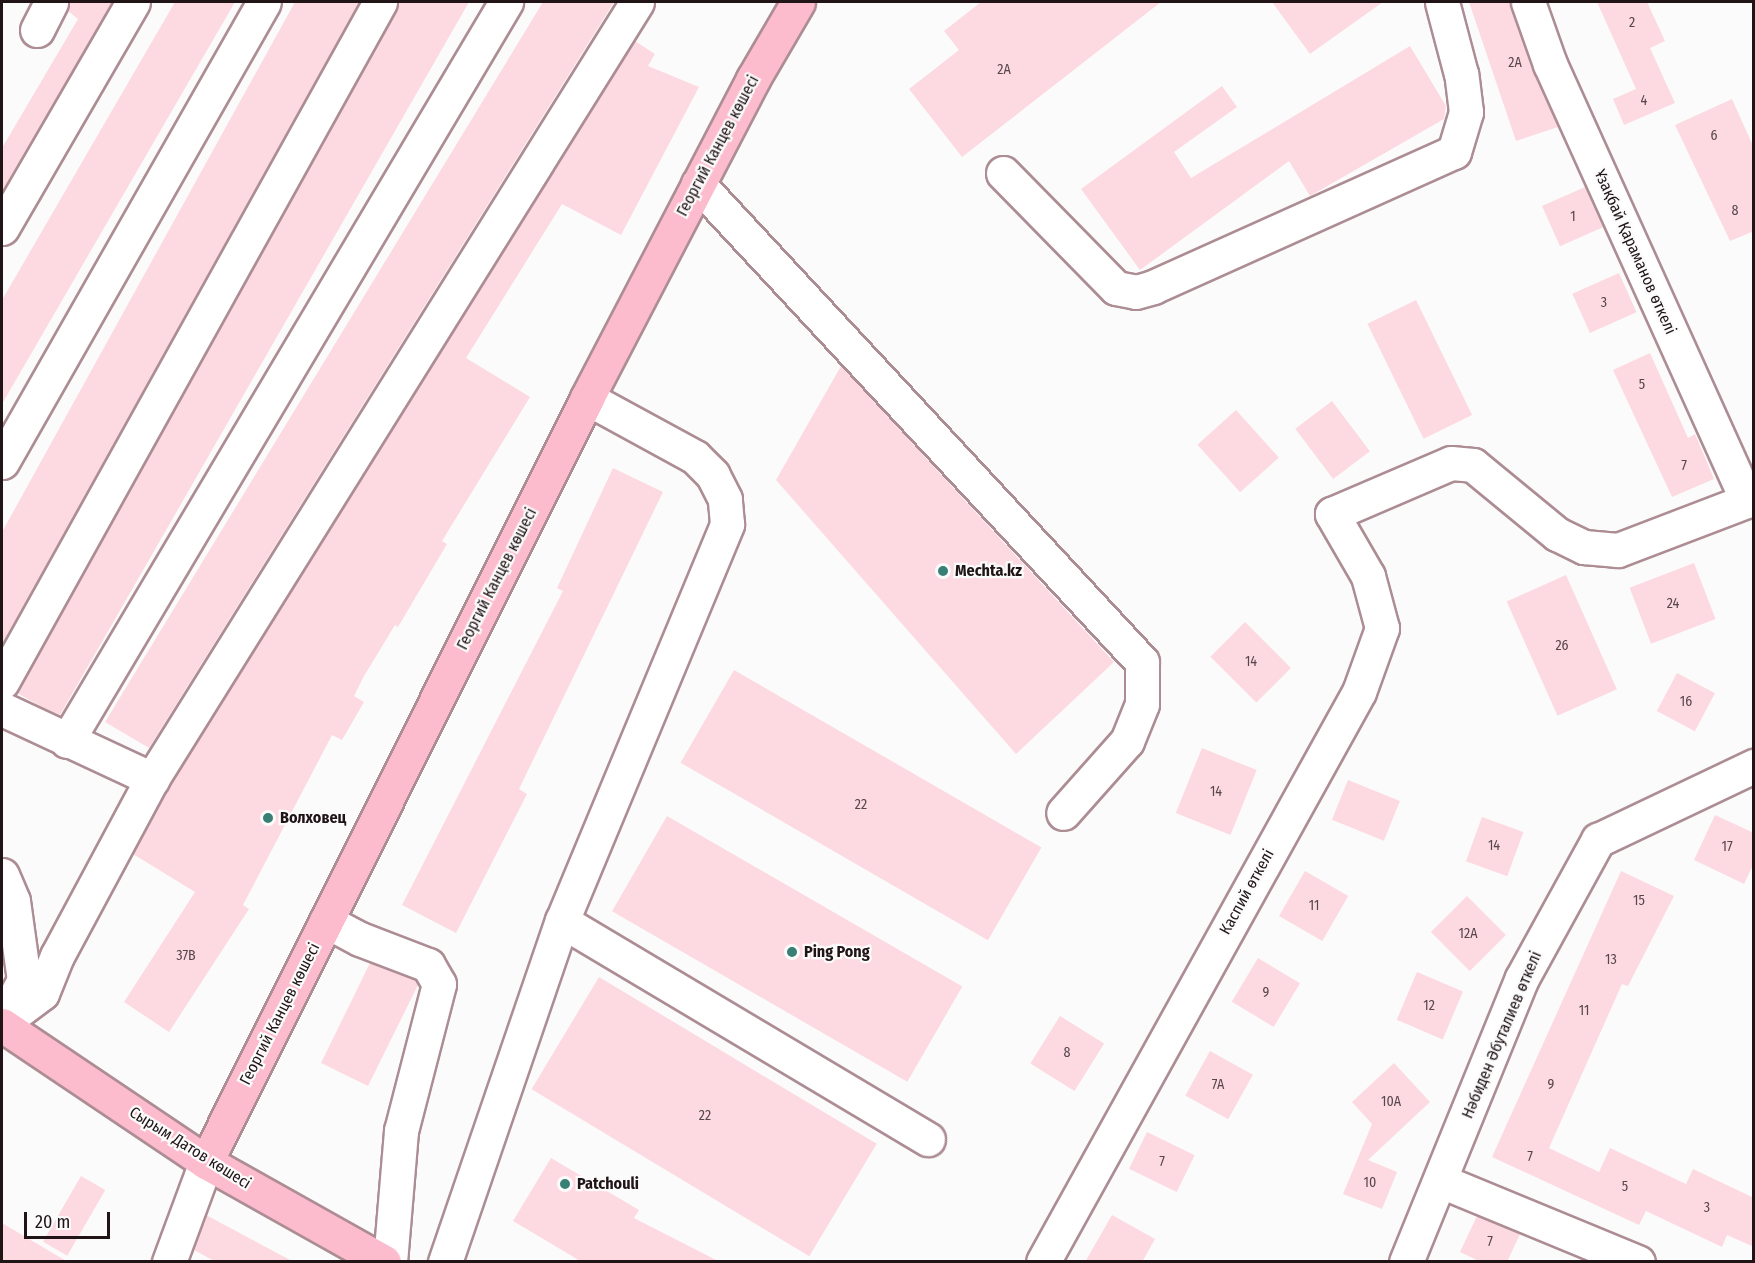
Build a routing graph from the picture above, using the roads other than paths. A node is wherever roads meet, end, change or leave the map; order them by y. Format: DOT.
graph roads {
  1 [pos="51,2"];
  2 [pos="133,2"];
  3 [pos="264,2"];
  4 [pos="380,2"];
  5 [pos="506,2"];
  6 [pos="637,2"];
  7 [pos="798,2"];
  8 [pos="1442,2"];
  9 [pos="1528,2"];
  10 [pos="37,30"];
  11 [pos="1003,173"];
  12 [pos="698,184"];
  13 [pos="2,228"];
  14 [pos="587,398"];
  15 [pos="2,462"];
  16 [pos="1750,499"];
  17 [pos="2,681"];
  18 [pos="2,709"];
  19 [pos="67,741"];
  20 [pos="1754,766"];
  21 [pos="152,779"];
  22 [pos="1063,813"];
  23 [pos="2,875"];
  24 [pos="326,921"];
  25 [pos="562,921"];
  26 [pos="2,1023"];
  27 [pos="928,1139"];
  28 [pos="206,1162"];
  29 [pos="1441,1181"];
  30 [pos="1579,1251"];
  31 [pos="169,1262"];
  32 [pos="384,1262"];
  33 [pos="390,1262"];
  34 [pos="445,1262"];
  35 [pos="1043,1262"];
  36 [pos="1406,1262"];
  37 [pos="1638,1262"];
  1 -- 10 [label="street"];
  2 -- 13 [label="street"];
  3 -- 15 [label="street"];
  4 -- 17 [label="street"];
  5 -- 19 [label="street"];
  6 -- 21 [label="street"];
  7 -- 12 [label="main road, Георгий Канцев көшесі"];
  8 -- 11 [label="street"];
  9 -- 16 [label="street, Ұзақбай Қараманов өткелі"];
  12 -- 14 [label="main road, Георгий Канцев көшесі"];
  12 -- 22 [label="street"];
  14 -- 24 [label="main road, Георгий Канцев көшесі"];
  14 -- 25 [label="street"];
  16 -- 35 [label="street, Каспий өткелі"];
  18 -- 19 [label="street"];
  19 -- 21 [label="street"];
  20 -- 29 [label="street, Нәбиден Әбуталиев өткелі"];
  21 -- 26 [label="street"];
  23 -- 26 [label="street"];
  24 -- 28 [label="main road, Георгий Канцев көшесі"];
  24 -- 33 [label="street"];
  25 -- 27 [label="street"];
  25 -- 34 [label="street"];
  26 -- 28 [label="main road, Сырым Датов көшесі"];
  28 -- 31 [label="street"];
  28 -- 32 [label="main road, Сырым Датов көшесі"];
  29 -- 30 [label="street"];
  29 -- 36 [label="street, Нәбиден Әбуталиев өткелі"];
  30 -- 37 [label="street"];
}
